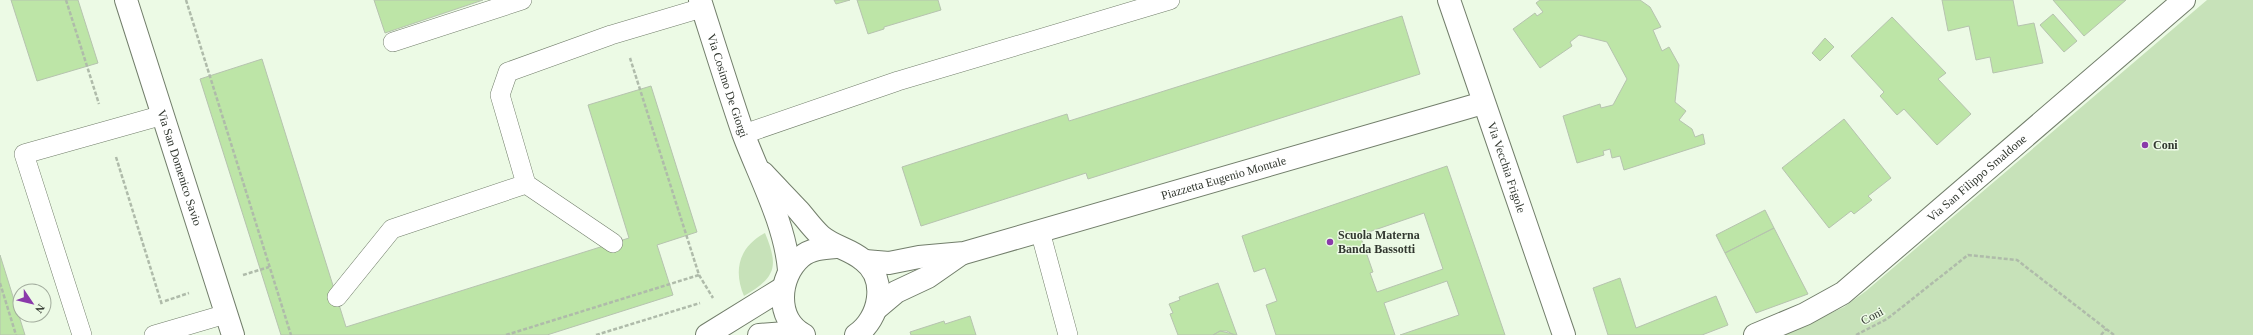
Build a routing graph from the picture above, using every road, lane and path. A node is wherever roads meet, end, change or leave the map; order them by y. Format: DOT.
graph roads {
  1 [pos="66,0"];
  2 [pos="126,0"];
  3 [pos="186,0"];
  4 [pos="522,0"];
  5 [pos="1170,0"];
  6 [pos="1449,0"];
  7 [pos="2184,0"];
  8 [pos="701,4"];
  9 [pos="393,42"];
  10 [pos="639,89"];
  11 [pos="1483,103"];
  12 [pos="163,115"];
  13 [pos="108,131"];
  14 [pos="744,134"];
  15 [pos="760,170"];
  16 [pos="526,184"];
  17 [pos="1040,231"];
  18 [pos="613,243"];
  19 [pos="836,247"];
  20 [pos="964,253"];
  21 [pos="865,261"];
  22 [pos="269,267"];
  23 [pos="260,270"];
  24 [pos="699,275"];
  25 [pos="786,279"];
  26 [pos="0,283"];
  27 [pos="337,297"];
  28 [pos="877,308"];
  29 [pos="226,314"];
  30 [pos="2106,329"];
  31 [pos="162,333"];
  32 [pos="862,333"];
  33 [pos="801,334"];
  34 [pos="16,335"];
  35 [pos="82,335"];
  36 [pos="233,335"];
  37 [pos="291,335"];
  38 [pos="506,335"];
  39 [pos="596,335"];
  40 [pos="707,335"];
  41 [pos="760,335"];
  42 [pos="1068,335"];
  43 [pos="1564,335"];
  44 [pos="1756,335"];
  45 [pos="1856,335"];
  46 [pos="2101,335"];
  47 [pos="2114,335"];
  1 -- 13 [label="path"];
  2 -- 12 [label="street, Via San Domenico Savio"];
  3 -- 22 [label="path"];
  4 -- 9 [label="lane"];
  5 -- 14 [label="lane"];
  6 -- 11 [label="street, Via Vecchia Frigole"];
  7 -- 44 [label="street, Via San Filippo Smaldone"];
  8 -- 14 [label="street, Via Cosimo De Giorgi"];
  8 -- 16 [label="lane"];
  10 -- 24 [label="path"];
  11 -- 17 [label="street, Piazzetta Eugenio Montale"];
  11 -- 43 [label="street, Via Vecchia Frigole"];
  12 -- 13 [label="lane"];
  12 -- 29 [label="street, Via San Domenico Savio"];
  13 -- 31 [label="path"];
  13 -- 35 [label="lane"];
  14 -- 15 [label="street, Via Cosimo De Giorgi"];
  15 -- 19 [label="street, Via Cosimo De Giorgi"];
  15 -- 25 [label="street, Via Cosimo De Giorgi"];
  16 -- 18 [label="lane"];
  16 -- 27 [label="lane"];
  17 -- 20 [label="street, Piazzetta Eugenio Montale"];
  17 -- 42 [label="lane"];
  19 -- 21 [label="street, Via Cosimo De Giorgi"];
  19 -- 25 [label="street, Via Cosimo De Giorgi"];
  20 -- 21 [label="street, Piazzetta Eugenio Montale"];
  20 -- 28 [label="street, Piazzetta Eugenio Montale"];
  21 -- 28 [label="street, Via Cosimo De Giorgi"];
  22 -- 23 [label="path"];
  22 -- 37 [label="path"];
  24 -- 38 [label="path"];
  24 -- 39 [label="path"];
  25 -- 33 [label="street, Via Cosimo De Giorgi"];
  25 -- 40 [label="street"];
  26 -- 34 [label="path"];
  28 -- 32 [label="street, Via Cosimo De Giorgi"];
  29 -- 31 [label="lane"];
  29 -- 36 [label="street, Via San Domenico Savio"];
  30 -- 45 [label="path, Coni"];
  30 -- 46 [label="path"];
  30 -- 47 [label="path, Coni"];
  33 -- 41 [label="street"];
}
